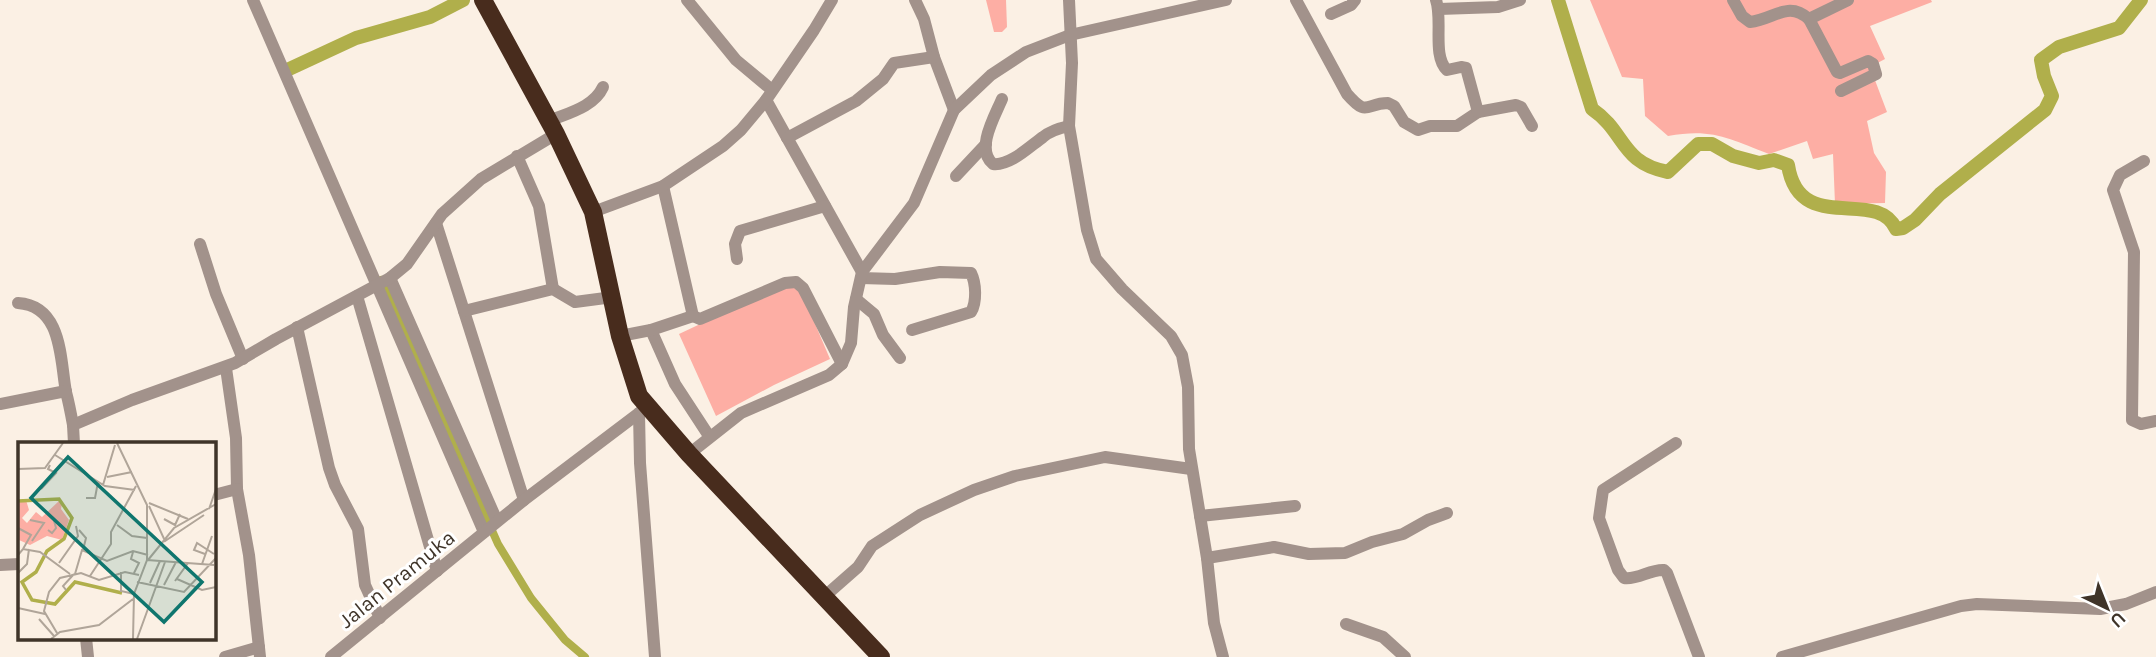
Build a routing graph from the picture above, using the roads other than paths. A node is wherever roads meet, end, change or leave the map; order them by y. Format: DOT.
graph roads {
  1 [pos="253,0"];
  2 [pos="687,0"];
  3 [pos="832,0"];
  4 [pos="915,0"];
  5 [pos="1069,0"];
  6 [pos="1226,0"];
  7 [pos="1297,0"];
  8 [pos="1355,0"];
  9 [pos="1520,0"];
  10 [pos="1733,0"];
  11 [pos="1848,0"];
  12 [pos="487,2"];
  13 [pos="1438,4"];
  14 [pos="1331,14"];
  15 [pos="1809,19"];
  16 [pos="1070,35"];
  17 [pos="934,57"];
  18 [pos="603,87"];
  19 [pos="1841,91"];
  20 [pos="769,95"];
  21 [pos="1002,99"];
  22 [pos="954,110"];
  23 [pos="1478,112"];
  24 [pos="1069,126"];
  25 [pos="1532,126"];
  26 [pos="553,128"];
  27 [pos="787,138"];
  28 [pos="986,144"];
  29 [pos="516,156"];
  30 [pos="2144,161"];
  31 [pos="956,176"];
  32 [pos="663,186"];
  33 [pos="825,206"];
  34 [pos="593,212"];
  35 [pos="436,223"];
  36 [pos="200,244"];
  37 [pos="737,259"];
  38 [pos="862,275"];
  39 [pos="383,281"];
  40 [pos="553,289"];
  41 [pos="357,296"];
  42 [pos="613,296"];
  43 [pos="856,299"];
  44 [pos="18,303"];
  45 [pos="464,312"];
  46 [pos="693,316"];
  47 [pos="297,327"];
  48 [pos="651,330"];
  49 [pos="912,330"];
  50 [pos="620,336"];
  51 [pos="900,358"];
  52 [pos="243,359"];
  53 [pos="842,365"];
  54 [pos="226,368"];
  55 [pos="66,391"];
  56 [pos="0,404"];
  57 [pos="643,410"];
  58 [pos="2156,421"];
  59 [pos="73,425"];
  60 [pos="709,436"];
  61 [pos="74,442"];
  62 [pos="1676,443"];
  63 [pos="689,454"];
  64 [pos="1191,468"];
  65 [pos="237,489"];
  66 [pos="215,495"];
  67 [pos="524,500"];
  68 [pos="1294,506"];
  69 [pos="1447,513"];
  70 [pos="1200,516"];
  71 [pos="490,527"];
  72 [pos="1207,558"];
  73 [pos="18,564"];
  74 [pos="0,565"];
  75 [pos="437,571"];
  76 [pos="2156,592"];
  77 [pos="825,596"];
  78 [pos="380,618"];
  79 [pos="1346,624"];
  80 [pos="260,652"];
  81 [pos="225,657"];
  82 [pos="331,657"];
  83 [pos="655,657"];
  84 [pos="881,657"];
  85 [pos="1223,657"];
  86 [pos="1405,657"];
  87 [pos="1699,657"];
  88 [pos="1782,657"];
  1 -- 39 [label="street"];
  2 -- 20 [label="street"];
  3 -- 20 [label="street"];
  4 -- 17 [label="street"];
  5 -- 16 [label="street"];
  6 -- 16 [label="street"];
  7 -- 23 [label="street"];
  8 -- 14 [label="street"];
  9 -- 13 [label="street"];
  10 -- 15 [label="street"];
  11 -- 15 [label="street"];
  12 -- 26 [label="highway"];
  13 -- 23 [label="street"];
  15 -- 19 [label="street"];
  16 -- 22 [label="street"];
  16 -- 24 [label="street"];
  17 -- 22 [label="street"];
  17 -- 27 [label="street"];
  18 -- 26 [label="street"];
  20 -- 27 [label="street"];
  20 -- 32 [label="street"];
  21 -- 28 [label="street"];
  22 -- 38 [label="street"];
  23 -- 25 [label="street"];
  24 -- 28 [label="street"];
  24 -- 64 [label="street"];
  26 -- 29 [label="street"];
  26 -- 34 [label="highway"];
  27 -- 33 [label="street"];
  28 -- 31 [label="street"];
  29 -- 35 [label="street"];
  29 -- 40 [label="street"];
  30 -- 58 [label="street"];
  32 -- 34 [label="street"];
  32 -- 46 [label="street"];
  33 -- 37 [label="street"];
  33 -- 38 [label="street"];
  34 -- 42 [label="highway"];
  35 -- 39 [label="street"];
  35 -- 45 [label="street"];
  36 -- 52 [label="street"];
  38 -- 43 [label="street"];
  38 -- 49 [label="street"];
  39 -- 41 [label="street"];
  39 -- 71 [label="street"];
  40 -- 42 [label="street"];
  40 -- 45 [label="street"];
  41 -- 47 [label="street"];
  41 -- 75 [label="street"];
  42 -- 50 [label="highway"];
  43 -- 51 [label="street"];
  43 -- 53 [label="street"];
  44 -- 55 [label="street"];
  45 -- 67 [label="street"];
  46 -- 48 [label="street"];
  46 -- 53 [label="street"];
  47 -- 52 [label="street"];
  47 -- 78 [label="street"];
  48 -- 50 [label="street"];
  48 -- 60 [label="street"];
  50 -- 57 [label="highway"];
  52 -- 54 [label="street"];
  53 -- 60 [label="street"];
  54 -- 59 [label="street"];
  54 -- 65 [label="street"];
  55 -- 56 [label="street"];
  55 -- 59 [label="street"];
  57 -- 63 [label="highway"];
  57 -- 67 [label="street, Jalan Pramuka"];
  57 -- 83 [label="street"];
  59 -- 61 [label="street"];
  60 -- 63 [label="street"];
  62 -- 87 [label="street"];
  63 -- 77 [label="highway"];
  64 -- 70 [label="street"];
  64 -- 77 [label="street"];
  65 -- 66 [label="street"];
  65 -- 80 [label="street"];
  67 -- 71 [label="street, Jalan Pramuka"];
  68 -- 70 [label="street"];
  69 -- 72 [label="street"];
  70 -- 72 [label="street"];
  71 -- 75 [label="street, Jalan Pramuka"];
  72 -- 85 [label="street"];
  73 -- 74 [label="street"];
  75 -- 78 [label="street, Jalan Pramuka"];
  76 -- 88 [label="street"];
  77 -- 84 [label="highway"];
  78 -- 82 [label="street, Jalan Pramuka"];
  79 -- 86 [label="street"];
  80 -- 81 [label="street"];
}
